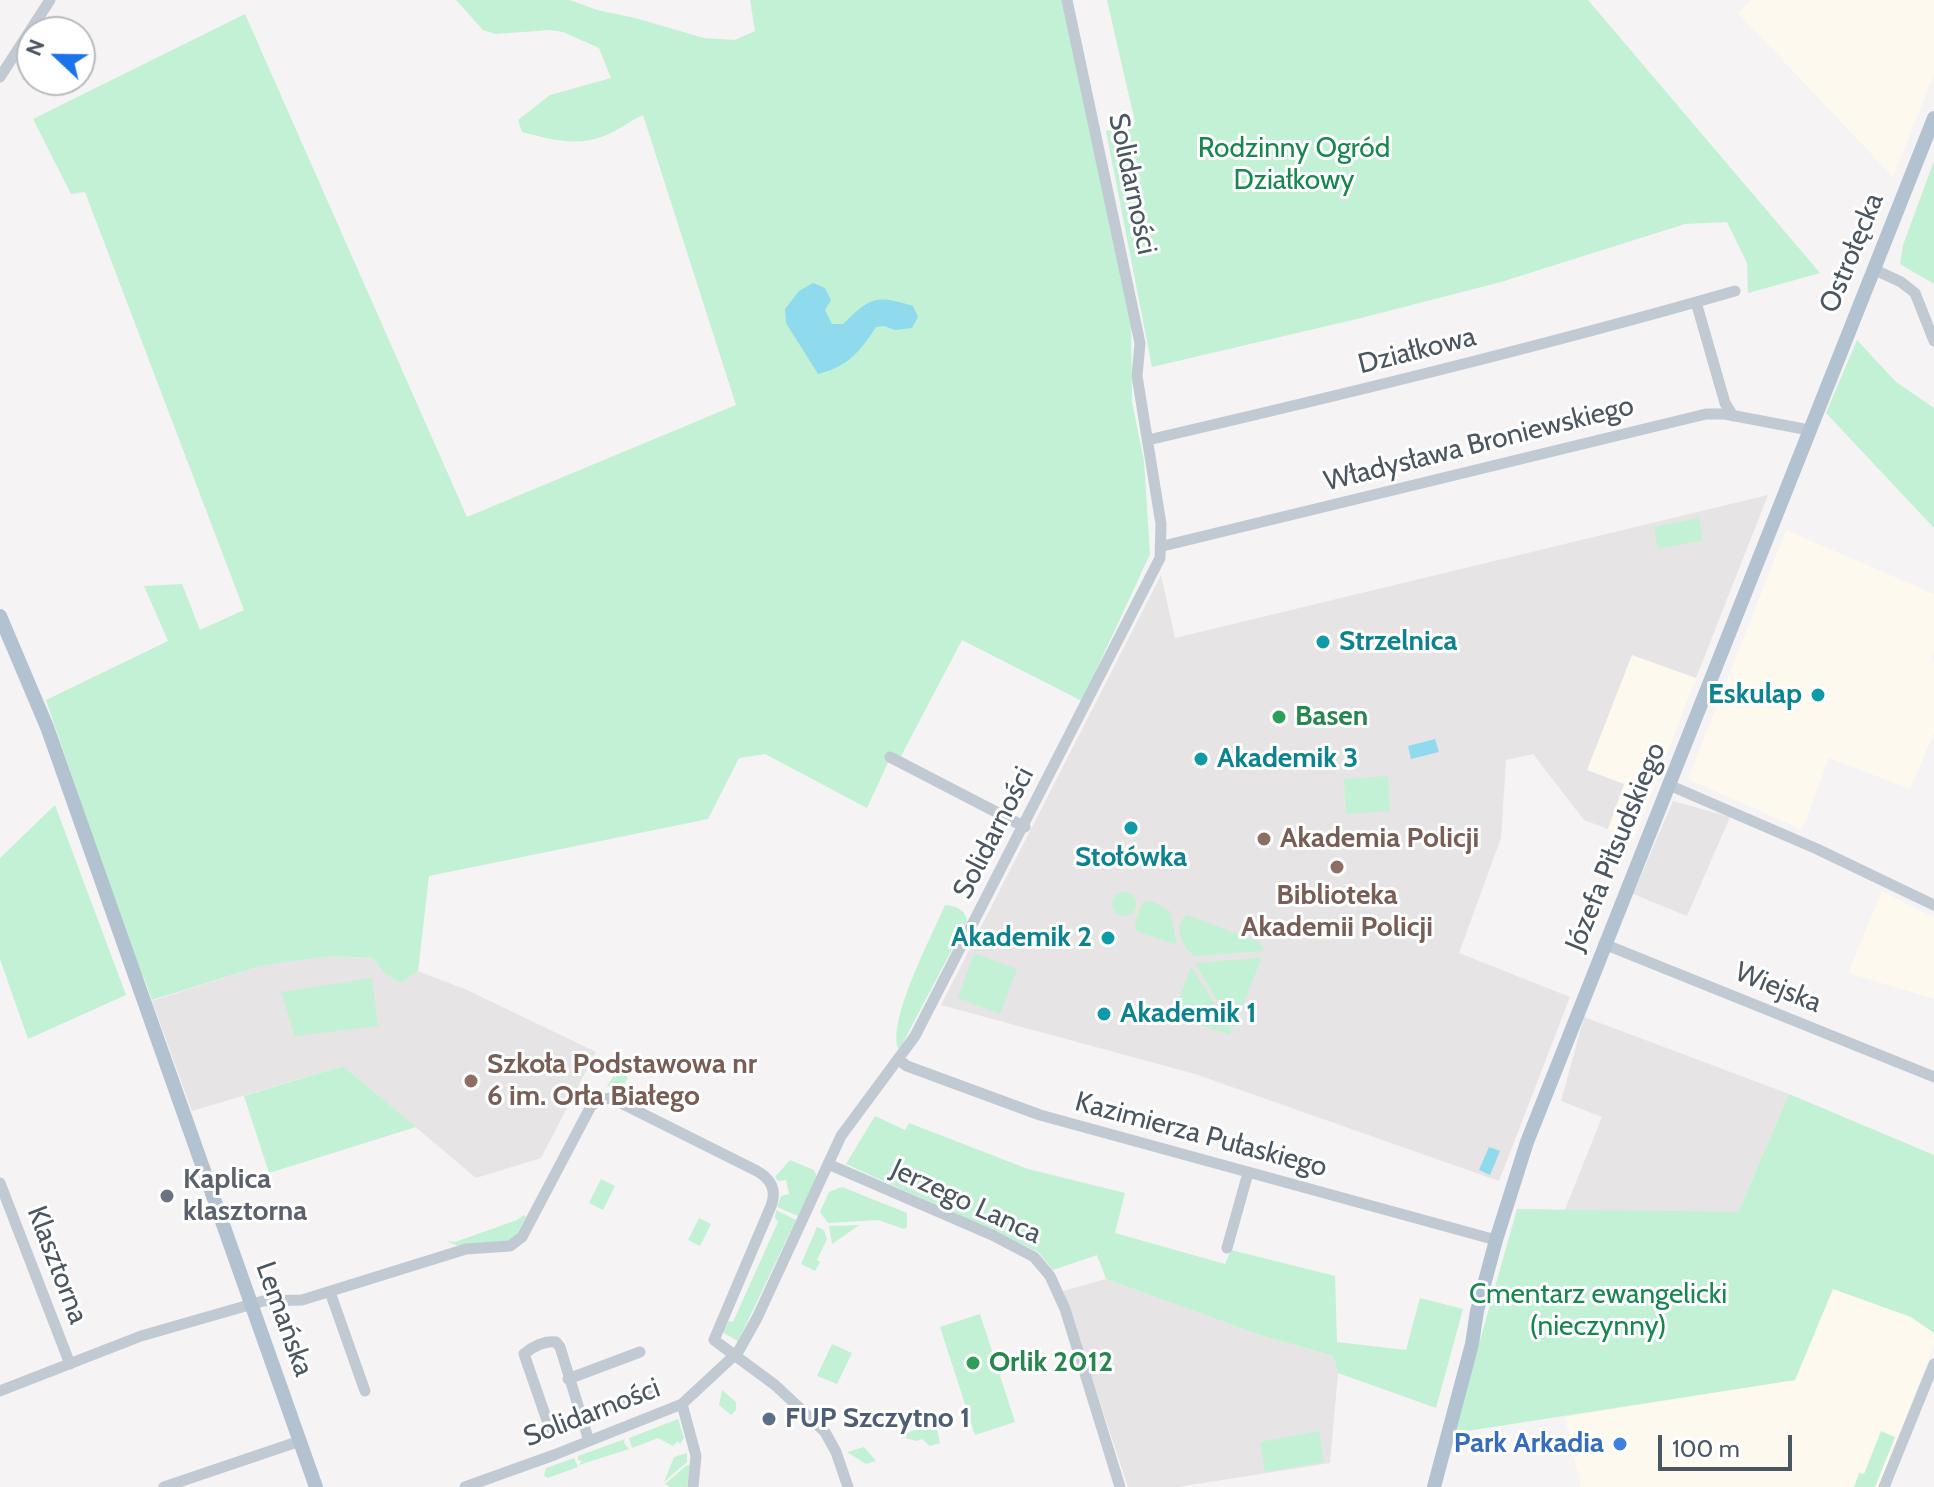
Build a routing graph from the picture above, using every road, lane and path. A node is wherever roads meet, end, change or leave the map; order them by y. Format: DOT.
graph roads {
  1 [pos="50,0"];
  2 [pos="1067,0"];
  3 [pos="0,77"];
  4 [pos="1934,118"];
  5 [pos="1873,269"];
  6 [pos="1735,291"];
  7 [pos="1696,302"];
  8 [pos="1934,341"];
  9 [pos="1818,407"];
  10 [pos="1733,416"];
  11 [pos="1809,430"];
  12 [pos="1148,440"];
  13 [pos="1163,546"];
  14 [pos="0,616"];
  15 [pos="5,642"];
  16 [pos="890,757"];
  17 [pos="1669,785"];
  18 [pos="1025,827"];
  19 [pos="1934,905"];
  20 [pos="1604,944"];
  21 [pos="899,1060"];
  22 [pos="1934,1077"];
  23 [pos="828,1164"];
  24 [pos="1248,1173"];
  25 [pos="0,1183"];
  26 [pos="1496,1240"];
  27 [pos="1227,1248"];
  28 [pos="330,1292"];
  29 [pos="251,1305"];
  30 [pos="1477,1311"];
  31 [pos="640,1352"];
  32 [pos="733,1356"];
  33 [pos="70,1364"];
  34 [pos="1934,1364"];
  35 [pos="568,1379"];
  36 [pos="654,1390"];
  37 [pos="0,1391"];
  38 [pos="365,1391"];
  39 [pos="682,1404"];
  40 [pos="581,1417"];
  41 [pos="551,1432"];
  42 [pos="300,1441"];
  43 [pos="589,1441"];
  44 [pos="164,1487"];
  45 [pos="316,1487"];
  46 [pos="465,1487"];
  47 [pos="693,1487"];
  48 [pos="848,1487"];
  49 [pos="1120,1487"];
  50 [pos="1425,1487"];
  51 [pos="1434,1487"];
  52 [pos="1884,1487"];
  1 -- 3 [label="street"];
  2 -- 12 [label="street, Solidarności"];
  4 -- 5 [label="main road, Ostrołęcka"];
  5 -- 8 [label="street"];
  5 -- 9 [label="main road, Ostrołęcka"];
  6 -- 7 [label="street, Działkowa"];
  7 -- 10 [label="street"];
  7 -- 12 [label="street, Działkowa"];
  9 -- 11 [label="main road, Józefa Piłsudskiego"];
  10 -- 11 [label="street, Władysława Broniewskiego"];
  10 -- 13 [label="street, Władysława Broniewskiego"];
  11 -- 17 [label="main road, Józefa Piłsudskiego"];
  12 -- 13 [label="street, Solidarności"];
  13 -- 18 [label="street, Solidarności"];
  14 -- 15 [label="main road, Lemańska"];
  15 -- 29 [label="main road, Lemańska"];
  16 -- 18 [label="street"];
  17 -- 19 [label="street"];
  17 -- 20 [label="main road, Józefa Piłsudskiego"];
  18 -- 21 [label="street, Solidarności"];
  20 -- 22 [label="street, Wiejska"];
  20 -- 26 [label="main road, Józefa Piłsudskiego"];
  21 -- 23 [label="street, Solidarności"];
  21 -- 24 [label="street, Kazimierza Pułaskiego"];
  23 -- 32 [label="street, Solidarności"];
  23 -- 49 [label="street, Jerzego Lanca"];
  24 -- 26 [label="street, Kazimierza Pułaskiego"];
  24 -- 27 [label="street"];
  25 -- 33 [label="street, Klasztorna"];
  26 -- 30 [label="main road, Józefa Piłsudskiego"];
  28 -- 29 [label="street"];
  28 -- 32 [label="street"];
  28 -- 38 [label="street"];
  29 -- 33 [label="street"];
  29 -- 42 [label="main road, Lemańska"];
  30 -- 50 [label="main road, Józefa Piłsudskiego"];
  30 -- 51 [label="main road, Józefa Piłsudskiego"];
  31 -- 35 [label="street"];
  32 -- 39 [label="street, Solidarności"];
  32 -- 48 [label="street"];
  33 -- 37 [label="street"];
  34 -- 52 [label="street"];
  35 -- 40 [label="street"];
  35 -- 41 [label="street"];
  36 -- 40 [label="street"];
  39 -- 43 [label="street, Solidarności"];
  39 -- 47 [label="street"];
  40 -- 43 [label="street"];
  42 -- 44 [label="street"];
  42 -- 45 [label="main road, Lemańska"];
  43 -- 46 [label="street, Solidarności"];
}
